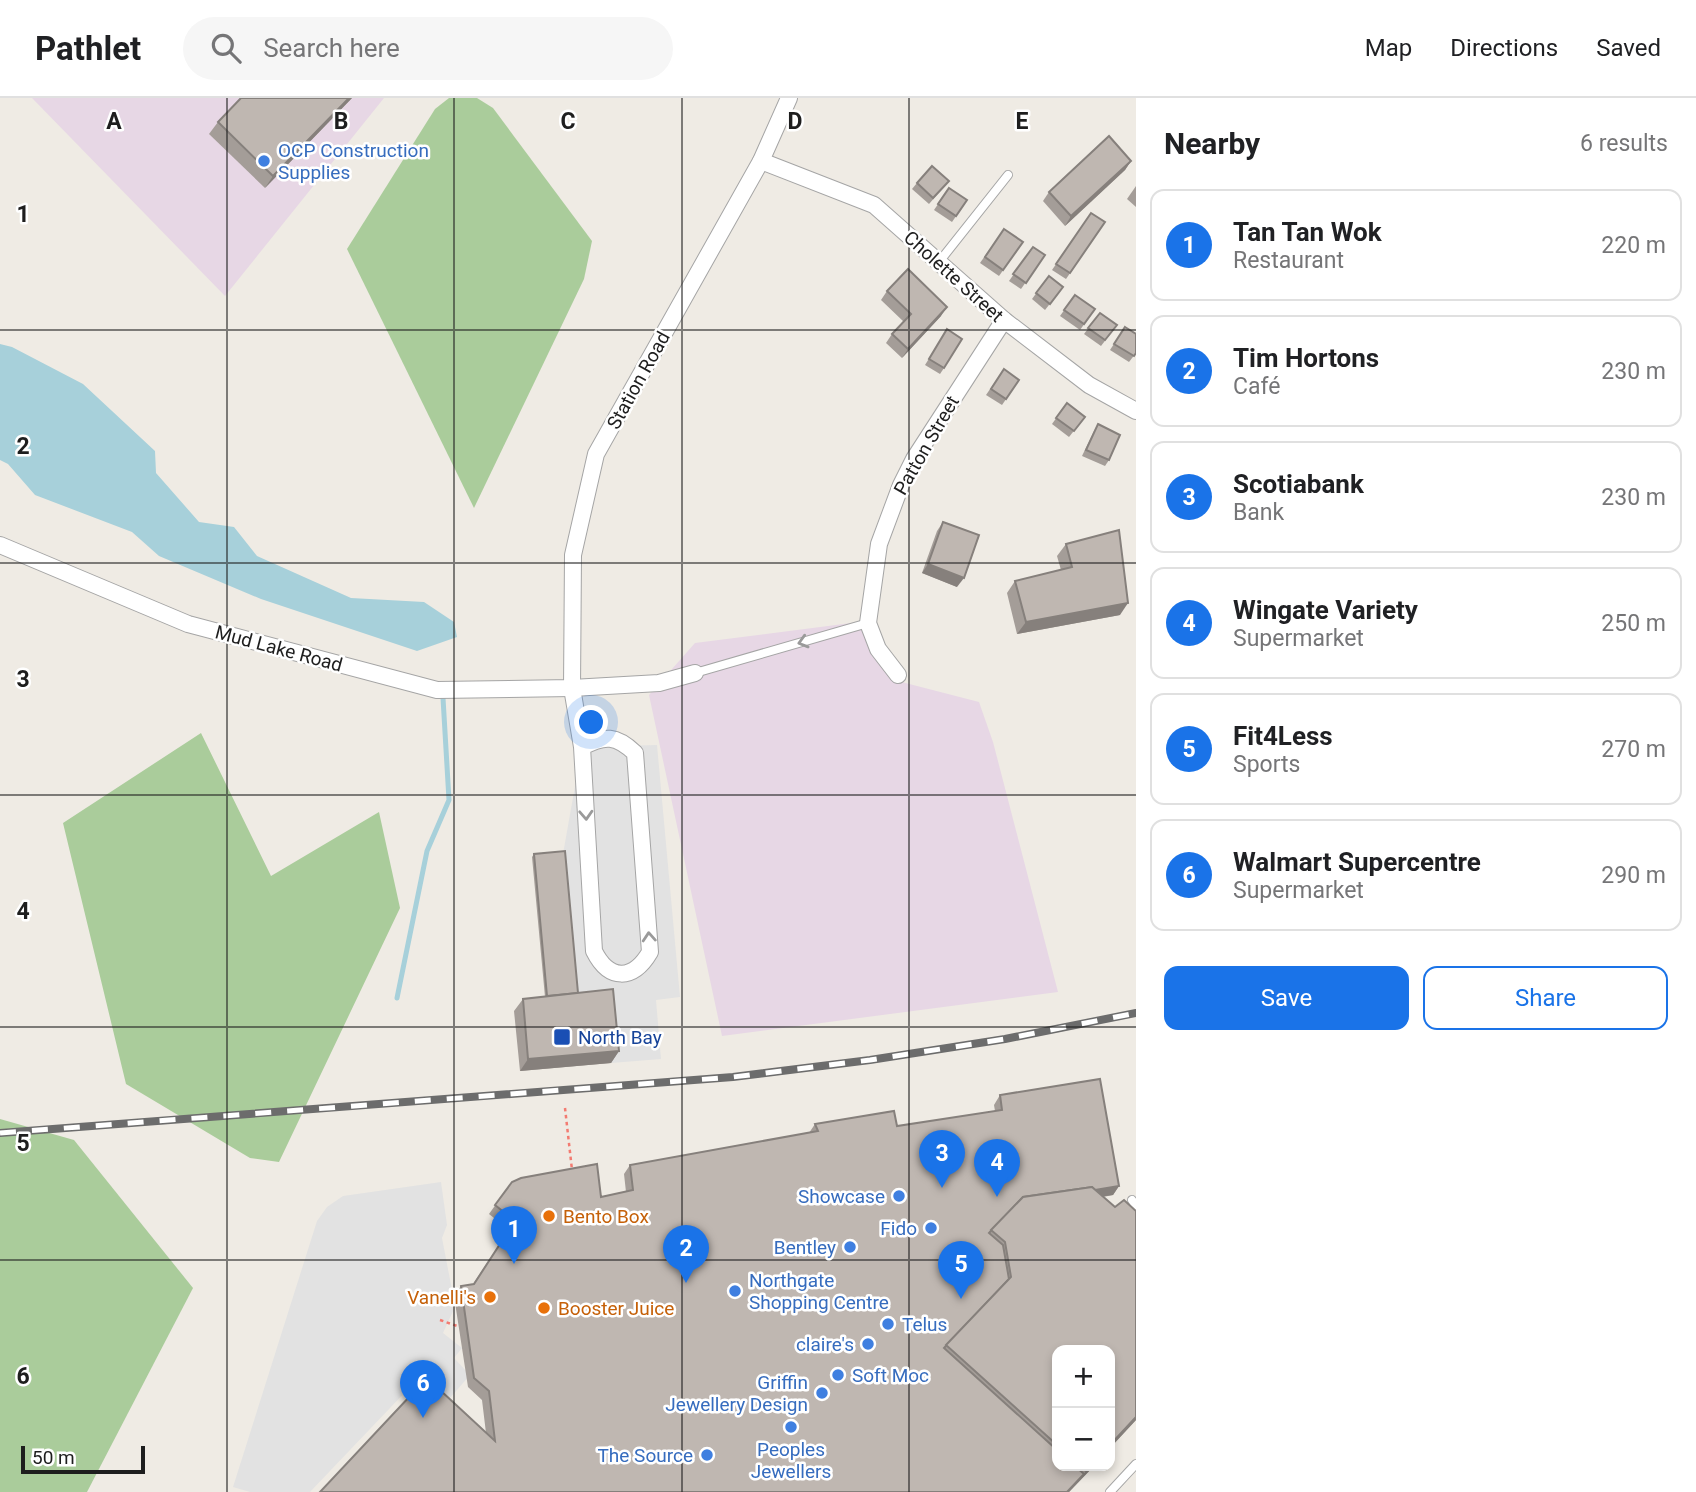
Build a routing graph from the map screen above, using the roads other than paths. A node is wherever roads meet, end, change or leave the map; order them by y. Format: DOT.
graph roads {
  1 [pos="789,98"];
  2 [pos="761,161"];
  3 [pos="1008,175"];
  4 [pos="939,262"];
  5 [pos="1004,320"];
  6 [pos="1136,411"];
  7 [pos="0,545"];
  8 [pos="868,623"];
  9 [pos="695,673"];
  10 [pos="898,675"];
  11 [pos="572,688"];
  12 [pos="582,747"];
  13 [pos="1136,1464"];
  14 [pos="1110,1492"];
  1 -- 2 [label="street, Station Road"];
  2 -- 4 [label="street, Cholette Street"];
  2 -- 11 [label="street, Station Road"];
  3 -- 4 [label="lane"];
  4 -- 5 [label="street, Cholette Street"];
  5 -- 6 [label="street, Cholette Street"];
  5 -- 8 [label="street, Patton Street"];
  7 -- 11 [label="street, Mud Lake Road"];
  8 -- 9 [label="lane, one-way"];
  8 -- 10 [label="street"];
  9 -- 11 [label="street"];
  11 -- 12 [label="street, Station Road"];
  12 -- 12 [label="street, Station Road, one-way"];
  13 -- 14 [label="lane"];
}
